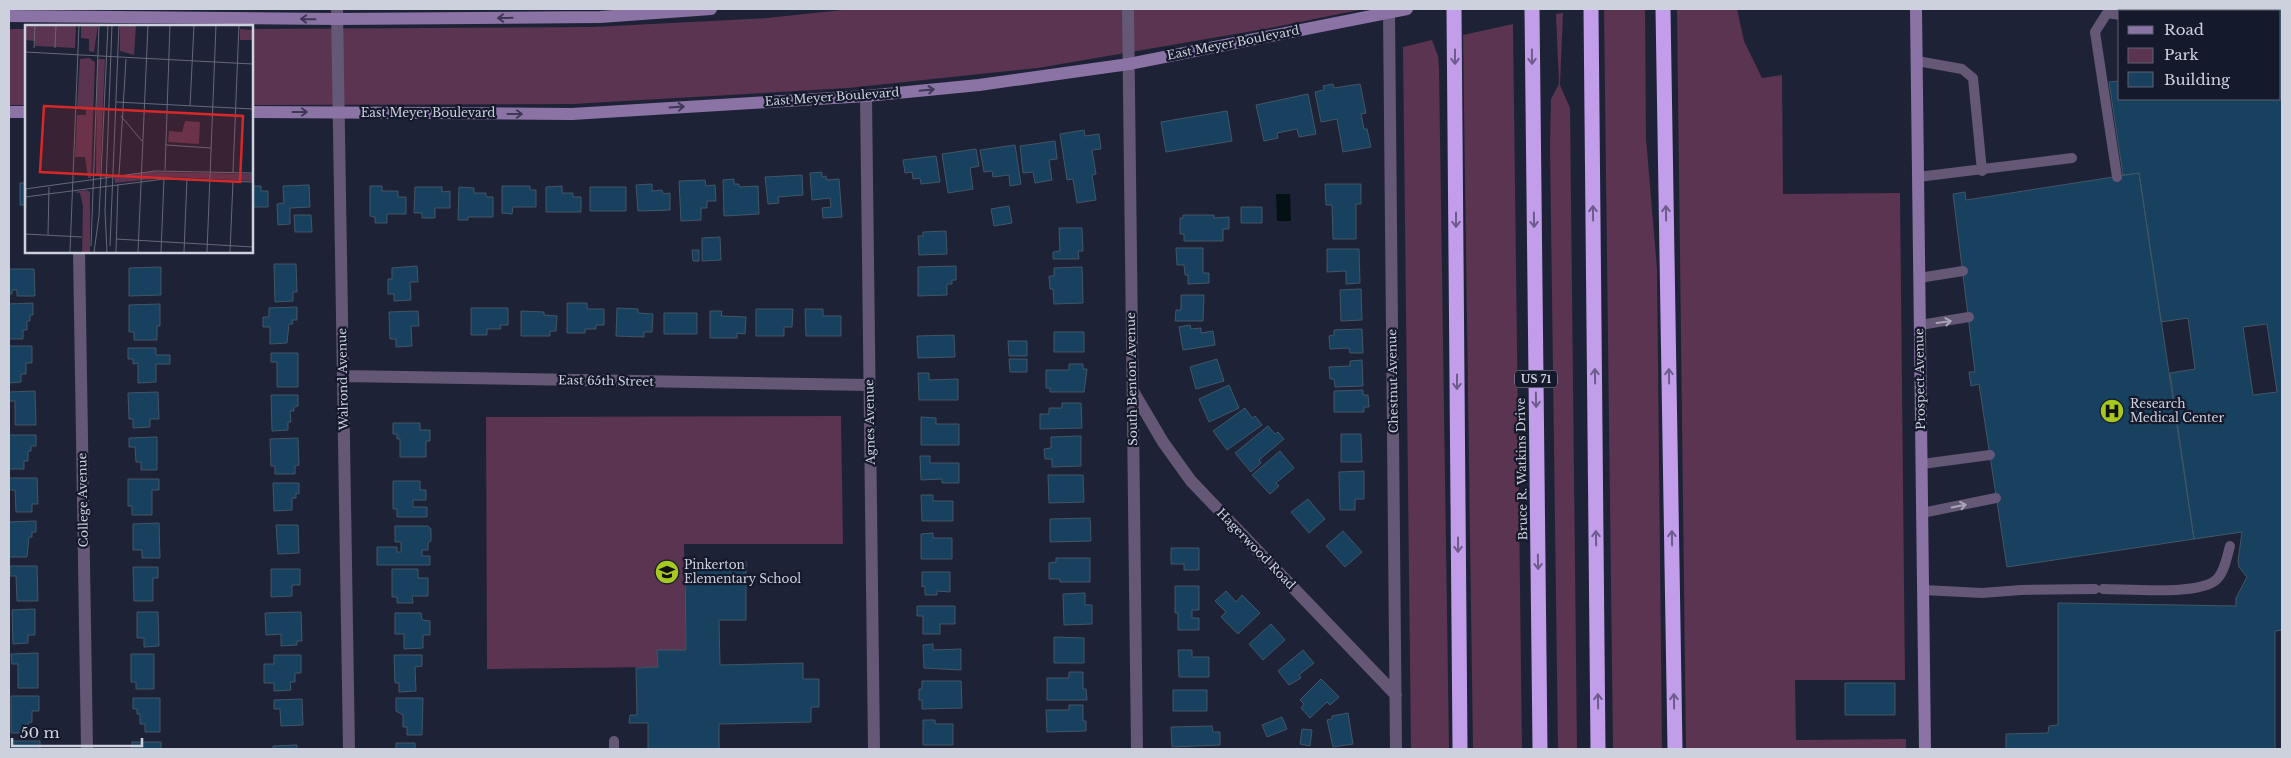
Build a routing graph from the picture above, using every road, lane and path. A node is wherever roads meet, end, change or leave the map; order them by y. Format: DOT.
graph roads {
  1 [pos="711,9"];
  2 [pos="1128,9"];
  3 [pos="1407,9"];
  4 [pos="1454,9"];
  5 [pos="1532,9"];
  6 [pos="1591,9"];
  7 [pos="1663,9"];
  8 [pos="1916,9"];
  9 [pos="75,12"];
  10 [pos="600,13"];
  11 [pos="1389,13"];
  12 [pos="337,14"];
  13 [pos="2118,15"];
  14 [pos="9,16"];
  15 [pos="1916,61"];
  16 [pos="1129,64"];
  17 [pos="866,96"];
  18 [pos="9,112"];
  19 [pos="25,112"];
  20 [pos="252,112"];
  21 [pos="339,112"];
  22 [pos="2072,158"];
  23 [pos="1982,171"];
  24 [pos="1918,177"];
  25 [pos="2117,177"];
  26 [pos="79,252"];
  27 [pos="1963,271"];
  28 [pos="1919,278"];
  29 [pos="1969,317"];
  30 [pos="1920,325"];
  31 [pos="342,376"];
  32 [pos="870,385"];
  33 [pos="1133,390"];
  34 [pos="1990,455"];
  35 [pos="1922,464"];
  36 [pos="1996,498"];
  37 [pos="1922,513"];
  38 [pos="2230,546"];
  39 [pos="1923,590"];
  40 [pos="1396,695"];
  41 [pos="87,749"];
  42 [pos="349,749"];
  43 [pos="874,749"];
  44 [pos="1137,749"];
  45 [pos="1396,749"];
  46 [pos="1460,749"];
  47 [pos="1540,749"];
  48 [pos="1598,749"];
  49 [pos="1675,749"];
  50 [pos="1925,749"];
  1 -- 10 [label="main road"];
  2 -- 16 [label="street, South Benton Avenue"];
  3 -- 11 [label="main road, East Meyer Boulevard"];
  4 -- 46 [label="highway, one-way"];
  5 -- 47 [label="highway, Bruce R. Watkins Drive / US 71, one-way"];
  48 -- 6 [label="highway, one-way"];
  49 -- 7 [label="highway, one-way"];
  8 -- 15 [label="main road, Prospect Avenue"];
  12 -- 9 [label="main road, one-way"];
  9 -- 14 [label="main road"];
  10 -- 12 [label="main road, one-way"];
  11 -- 16 [label="main road, East Meyer Boulevard"];
  11 -- 40 [label="street, Chestnut Avenue"];
  12 -- 21 [label="street, Walrond Avenue"];
  13 -- 25 [label="lane"];
  15 -- 23 [label="lane"];
  15 -- 24 [label="main road, Prospect Avenue"];
  17 -- 16 [label="main road, East Meyer Boulevard, one-way"];
  16 -- 33 [label="street, South Benton Avenue"];
  21 -- 17 [label="main road, East Meyer Boulevard, one-way"];
  17 -- 32 [label="street, Agnes Avenue"];
  18 -- 19 [label="main road"];
  20 -- 21 [label="main road, East Meyer Boulevard, one-way"];
  21 -- 31 [label="street, Walrond Avenue"];
  22 -- 23 [label="lane"];
  23 -- 24 [label="lane"];
  24 -- 28 [label="main road, Prospect Avenue"];
  26 -- 41 [label="street, College Avenue"];
  27 -- 28 [label="lane"];
  28 -- 30 [label="main road, Prospect Avenue"];
  30 -- 29 [label="lane, one-way"];
  30 -- 35 [label="main road, Prospect Avenue"];
  31 -- 32 [label="street, East 65th Street"];
  31 -- 42 [label="street, Walrond Avenue"];
  32 -- 43 [label="street, Agnes Avenue"];
  33 -- 40 [label="street, Hagerwood Road"];
  33 -- 44 [label="street, South Benton Avenue"];
  34 -- 35 [label="lane"];
  35 -- 37 [label="main road, Prospect Avenue"];
  37 -- 36 [label="lane, one-way"];
  37 -- 39 [label="main road, Prospect Avenue"];
  38 -- 39 [label="lane"];
  39 -- 50 [label="main road, Prospect Avenue"];
  40 -- 45 [label="street, Chestnut Avenue"];
}
